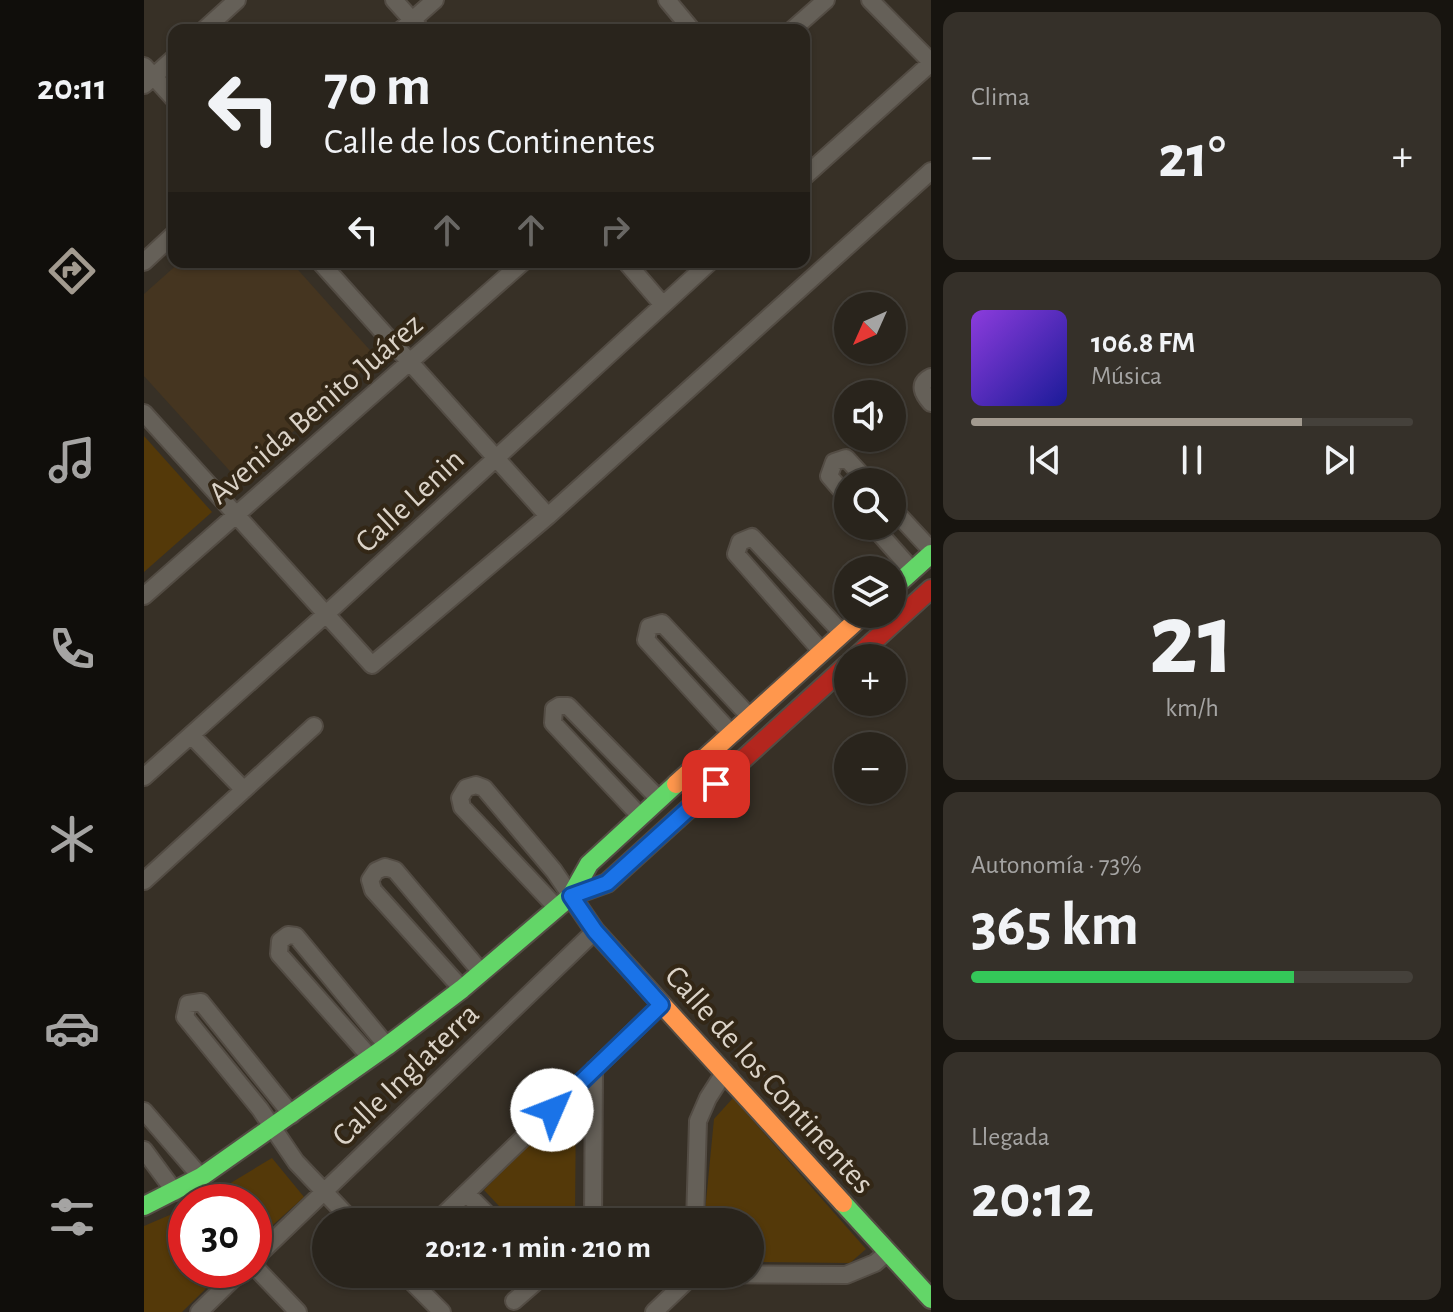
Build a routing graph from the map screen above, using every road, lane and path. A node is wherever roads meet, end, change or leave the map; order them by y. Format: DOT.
graph roads {
  1 [pos="237,0"];
  2 [pos="394,0"];
  3 [pos="435,0"];
  4 [pos="667,0"];
  5 [pos="826,0"];
  6 [pos="870,0"];
  7 [pos="211,24"];
  8 [pos="409,24"];
  9 [pos="414,24"];
  10 [pos="687,24"];
  11 [pos="799,24"];
  12 [pos="168,62"];
  13 [pos="931,63"];
  14 [pos="147,76"];
  15 [pos="168,94"];
  16 [pos="810,169"];
  17 [pos="931,171"];
  18 [pos="168,240"];
  19 [pos="144,262"];
  20 [pos="328,268"];
  21 [pos="516,268"];
  22 [pos="631,268"];
  23 [pos="703,268"];
  24 [pos="663,305"];
  25 [pos="410,362"];
  26 [pos="931,377"];
  27 [pos="931,403"];
  28 [pos="144,413"];
  29 [pos="496,458"];
  30 [pos="855,468"];
  31 [pos="834,482"];
  32 [pos="236,513"];
  33 [pos="548,516"];
  34 [pos="906,524"];
  35 [pos="885,540"];
  36 [pos="931,552"];
  37 [pos="912,570"];
  38 [pos="906,576"];
  39 [pos="931,589"];
  40 [pos="144,596"];
  41 [pos="326,614"];
  42 [pos="834,625"];
  43 [pos="837,628"];
  44 [pos="870,644"];
  45 [pos="817,647"];
  46 [pos="834,677"];
  47 [pos="750,717"];
  48 [pos="314,726"];
  49 [pos="731,733"];
  50 [pos="191,735"];
  51 [pos="147,768"];
  52 [pos="244,790"];
  53 [pos="659,799"];
  54 [pos="640,816"];
  55 [pos="144,881"];
  56 [pos="564,902"];
  57 [pos="595,931"];
  58 [pos="481,972"];
  59 [pos="462,989"];
  60 [pos="661,1005"];
  61 [pos="387,1046"];
  62 [pos="371,1058"];
  63 [pos="594,1069"];
  64 [pos="724,1073"];
  65 [pos="144,1111"];
  66 [pos="292,1115"];
  67 [pos="272,1128"];
  68 [pos="144,1150"];
  69 [pos="201,1177"];
  70 [pos="169,1184"];
  71 [pos="189,1184"];
  72 [pos="323,1191"];
  73 [pos="466,1193"];
  74 [pos="168,1195"];
  75 [pos="144,1206"];
  76 [pos="339,1208"];
  77 [pos="450,1208"];
  78 [pos="481,1208"];
  79 [pos="593,1208"];
  80 [pos="695,1208"];
  81 [pos="272,1241"];
  82 [pos="888,1252"];
  83 [pos="764,1274"];
  84 [pos="272,1285"];
  85 [pos="224,1288"];
  86 [pos="418,1288"];
  87 [pos="529,1288"];
  88 [pos="679,1288"];
  89 [pos="931,1299"];
  90 [pos="514,1301"];
  91 [pos="199,1312"];
  92 [pos="298,1312"];
  93 [pos="442,1312"];
  94 [pos="654,1312"];
  1 -- 7 [label="street"];
  2 -- 8 [label="street"];
  3 -- 9 [label="street"];
  4 -- 10 [label="street"];
  5 -- 11 [label="street"];
  6 -- 13 [label="street"];
  12 -- 14 [label="street"];
  13 -- 16 [label="street"];
  14 -- 15 [label="street"];
  17 -- 33 [label="street"];
  18 -- 19 [label="street"];
  20 -- 25 [label="street"];
  21 -- 25 [label="street, Avenida Benito Juárez"];
  22 -- 24 [label="street"];
  23 -- 24 [label="street, Calle Lenin"];
  24 -- 29 [label="street, Calle Lenin"];
  25 -- 29 [label="street"];
  25 -- 32 [label="street, Avenida Benito Juárez"];
  26 -- 27 [label="street"];
  28 -- 32 [label="street"];
  29 -- 33 [label="street"];
  29 -- 41 [label="street, Calle Lenin"];
  30 -- 31 [label="street"];
  32 -- 40 [label="street, Avenida Benito Juárez"];
  32 -- 41 [label="street"];
  33 -- 41 [label="street"];
  34 -- 36 [label="street"];
  35 -- 37 [label="street"];
  36 -- 37 [label="street"];
  37 -- 38 [label="street"];
  39 -- 44 [label="street"];
  41 -- 50 [label="street, Calle Lenin"];
  42 -- 45 [label="street"];
  43 -- 45 [label="street"];
  45 -- 47 [label="street"];
  46 -- 56 [label="street"];
  47 -- 49 [label="street"];
  47 -- 49 [label="street"];
  48 -- 52 [label="street"];
  49 -- 53 [label="street"];
  50 -- 51 [label="street, Calle Lenin"];
  50 -- 52 [label="street"];
  52 -- 55 [label="street"];
  53 -- 54 [label="street"];
  53 -- 54 [label="street"];
  54 -- 56 [label="street"];
  56 -- 56 [label="street"];
  56 -- 57 [label="street, Calle de los Continentes"];
  56 -- 58 [label="street"];
  57 -- 60 [label="street, Calle de los Continentes"];
  57 -- 72 [label="street, Calle Inglaterra"];
  58 -- 59 [label="street"];
  58 -- 59 [label="street"];
  59 -- 61 [label="street"];
  60 -- 63 [label="street"];
  60 -- 64 [label="street, Calle de los Continentes"];
  61 -- 62 [label="street"];
  61 -- 62 [label="street"];
  62 -- 66 [label="street"];
  63 -- 73 [label="street"];
  63 -- 79 [label="street"];
  64 -- 80 [label="street"];
  64 -- 82 [label="street, Calle de los Continentes"];
  65 -- 69 [label="street"];
  66 -- 67 [label="street"];
  66 -- 67 [label="street"];
  67 -- 69 [label="street"];
  67 -- 72 [label="street"];
  68 -- 70 [label="street"];
  69 -- 71 [label="street"];
  72 -- 76 [label="street"];
  72 -- 81 [label="street, Calle Inglaterra"];
  73 -- 77 [label="street"];
  73 -- 78 [label="street"];
  74 -- 75 [label="street"];
  82 -- 83 [label="street"];
  82 -- 89 [label="street, Calle de los Continentes"];
  84 -- 92 [label="street"];
  85 -- 91 [label="street"];
  86 -- 93 [label="street"];
  87 -- 90 [label="street"];
  88 -- 94 [label="street"];
}
